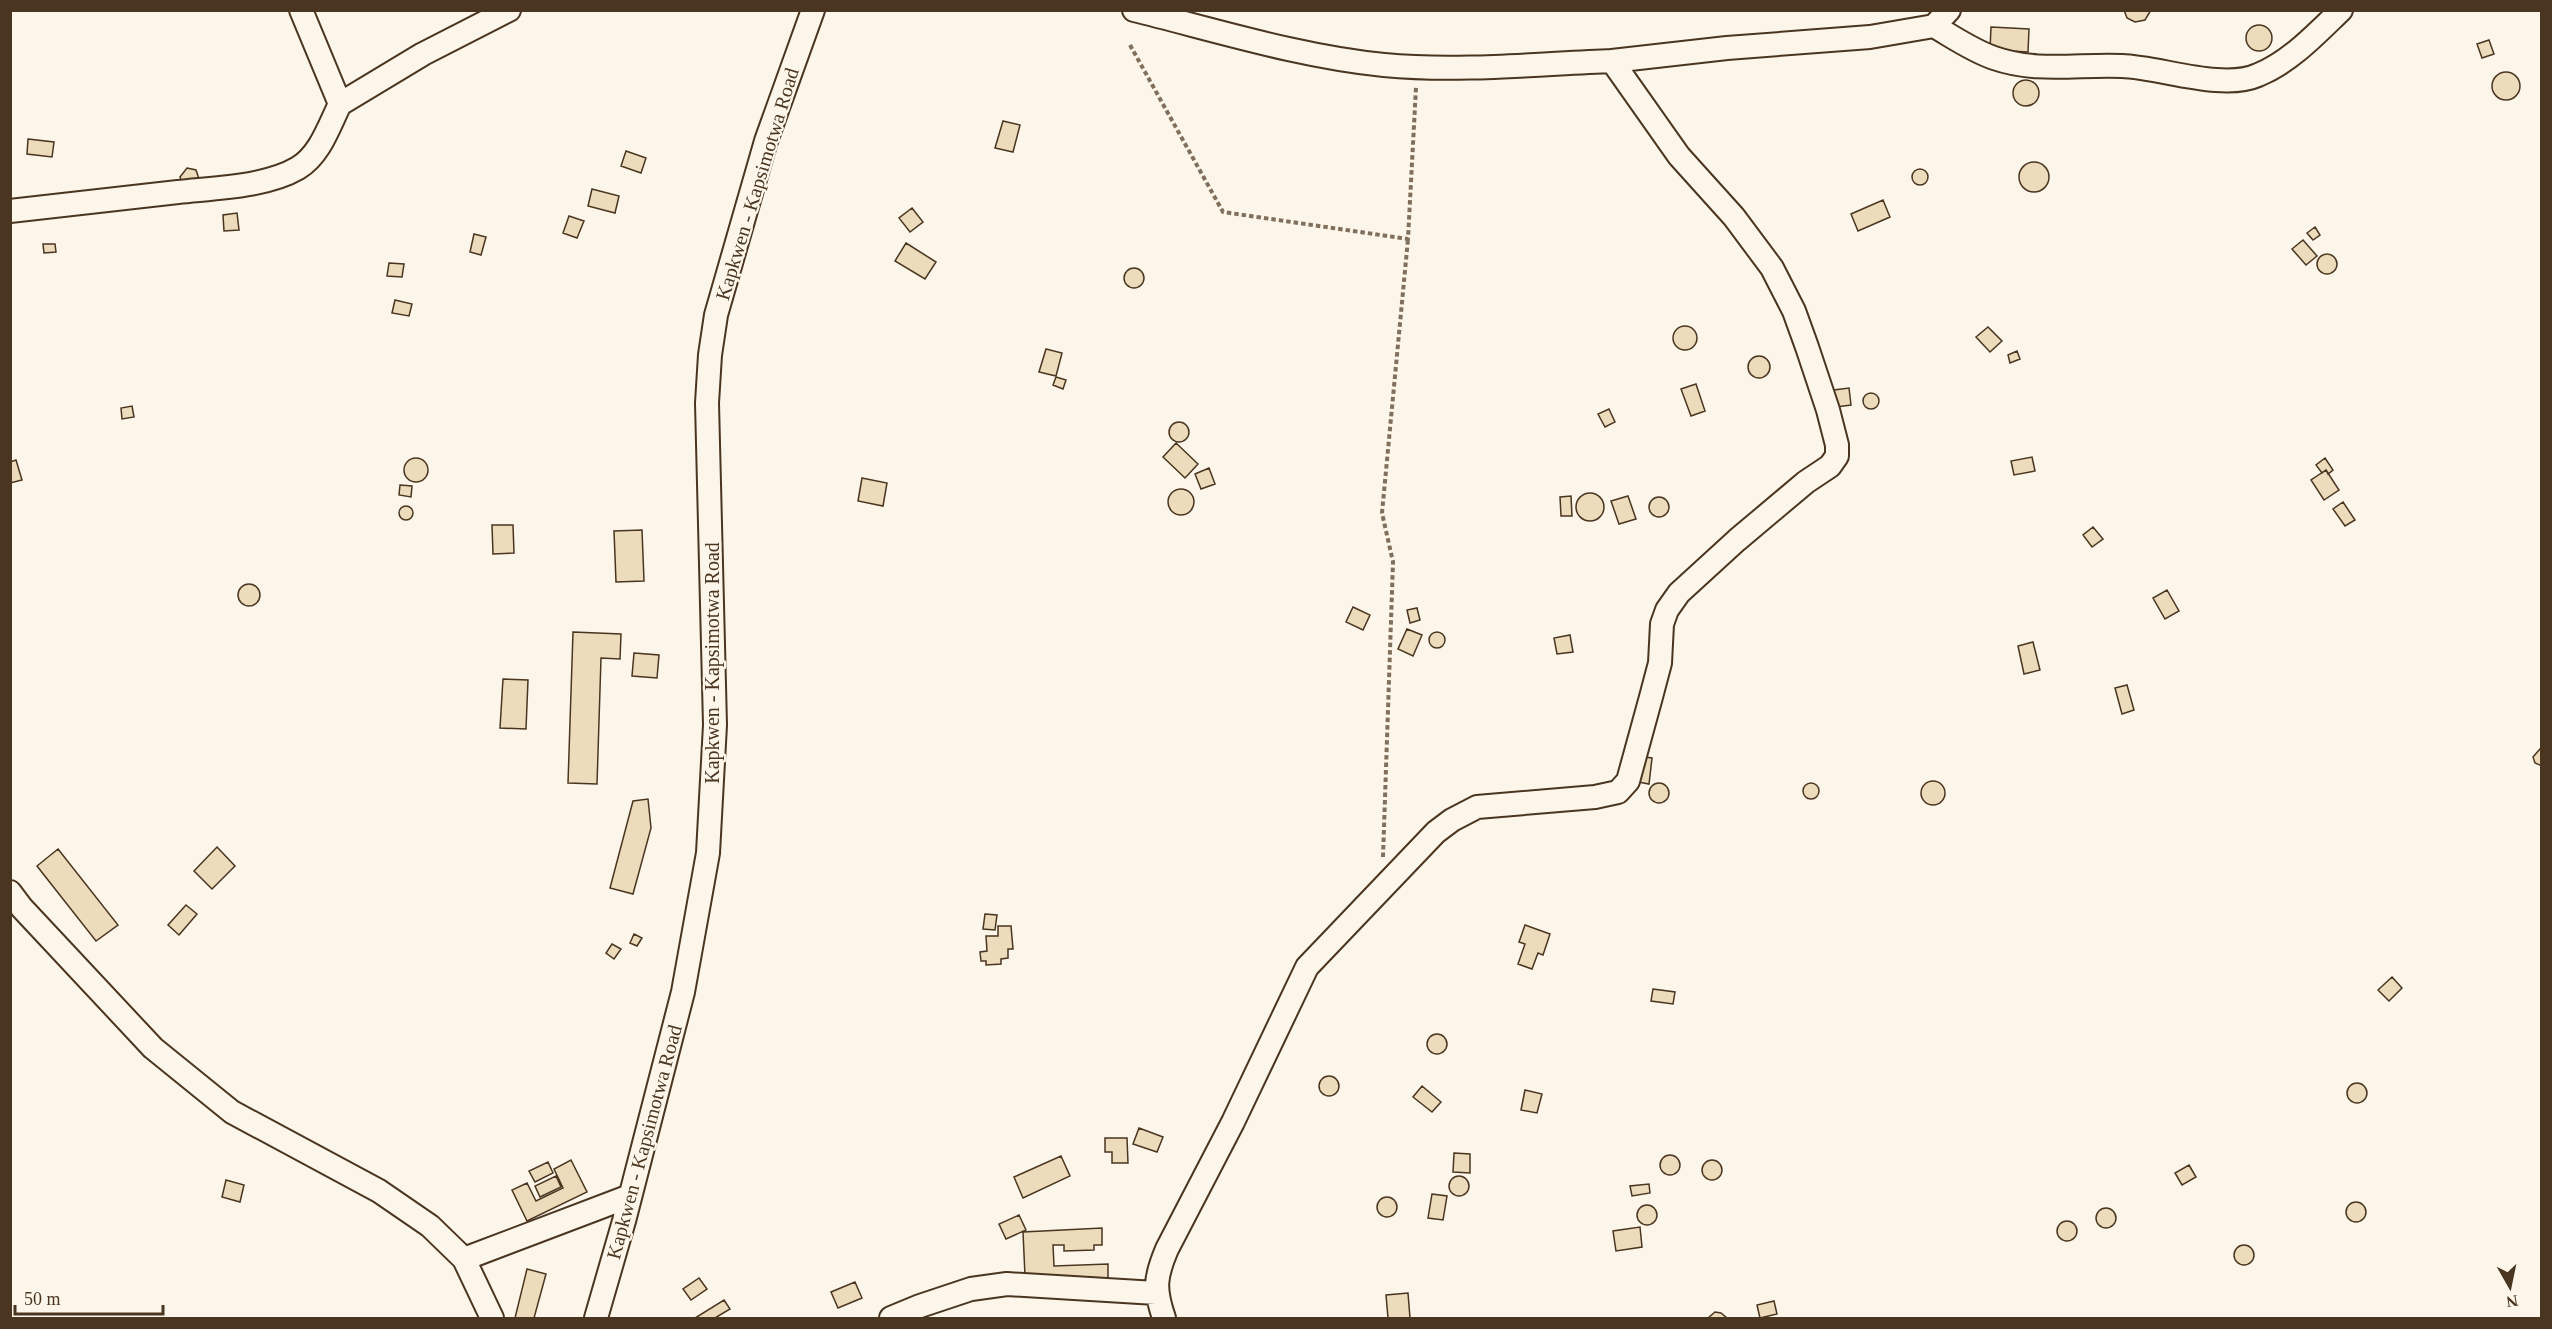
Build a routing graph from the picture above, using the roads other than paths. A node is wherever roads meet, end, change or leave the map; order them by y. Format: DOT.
graph roads {
  1 [pos="301,10"];
  2 [pos="509,10"];
  3 [pos="813,10"];
  4 [pos="1134,10"];
  5 [pos="2341,10"];
  6 [pos="1941,18"];
  7 [pos="1612,61"];
  8 [pos="340,104"];
  9 [pos="10,211"];
  10 [pos="10,892"];
  11 [pos="630,1196"];
  12 [pos="464,1259"];
  13 [pos="1156,1293"];
  14 [pos="492,1318"];
  15 [pos="596,1318"];
  16 [pos="891,1318"];
  17 [pos="1164,1318"];
  1 -- 8 [label="street"];
  2 -- 8 [label="street"];
  3 -- 11 [label="street, Kapkwen - Kapsimotwa Road"];
  4 -- 7 [label="street"];
  5 -- 6 [label="street"];
  6 -- 7 [label="street"];
  7 -- 13 [label="street"];
  8 -- 9 [label="street"];
  10 -- 12 [label="street"];
  11 -- 12 [label="street"];
  11 -- 15 [label="street, Kapkwen - Kapsimotwa Road"];
  12 -- 14 [label="street"];
  13 -- 16 [label="street"];
  13 -- 17 [label="street"];
}
